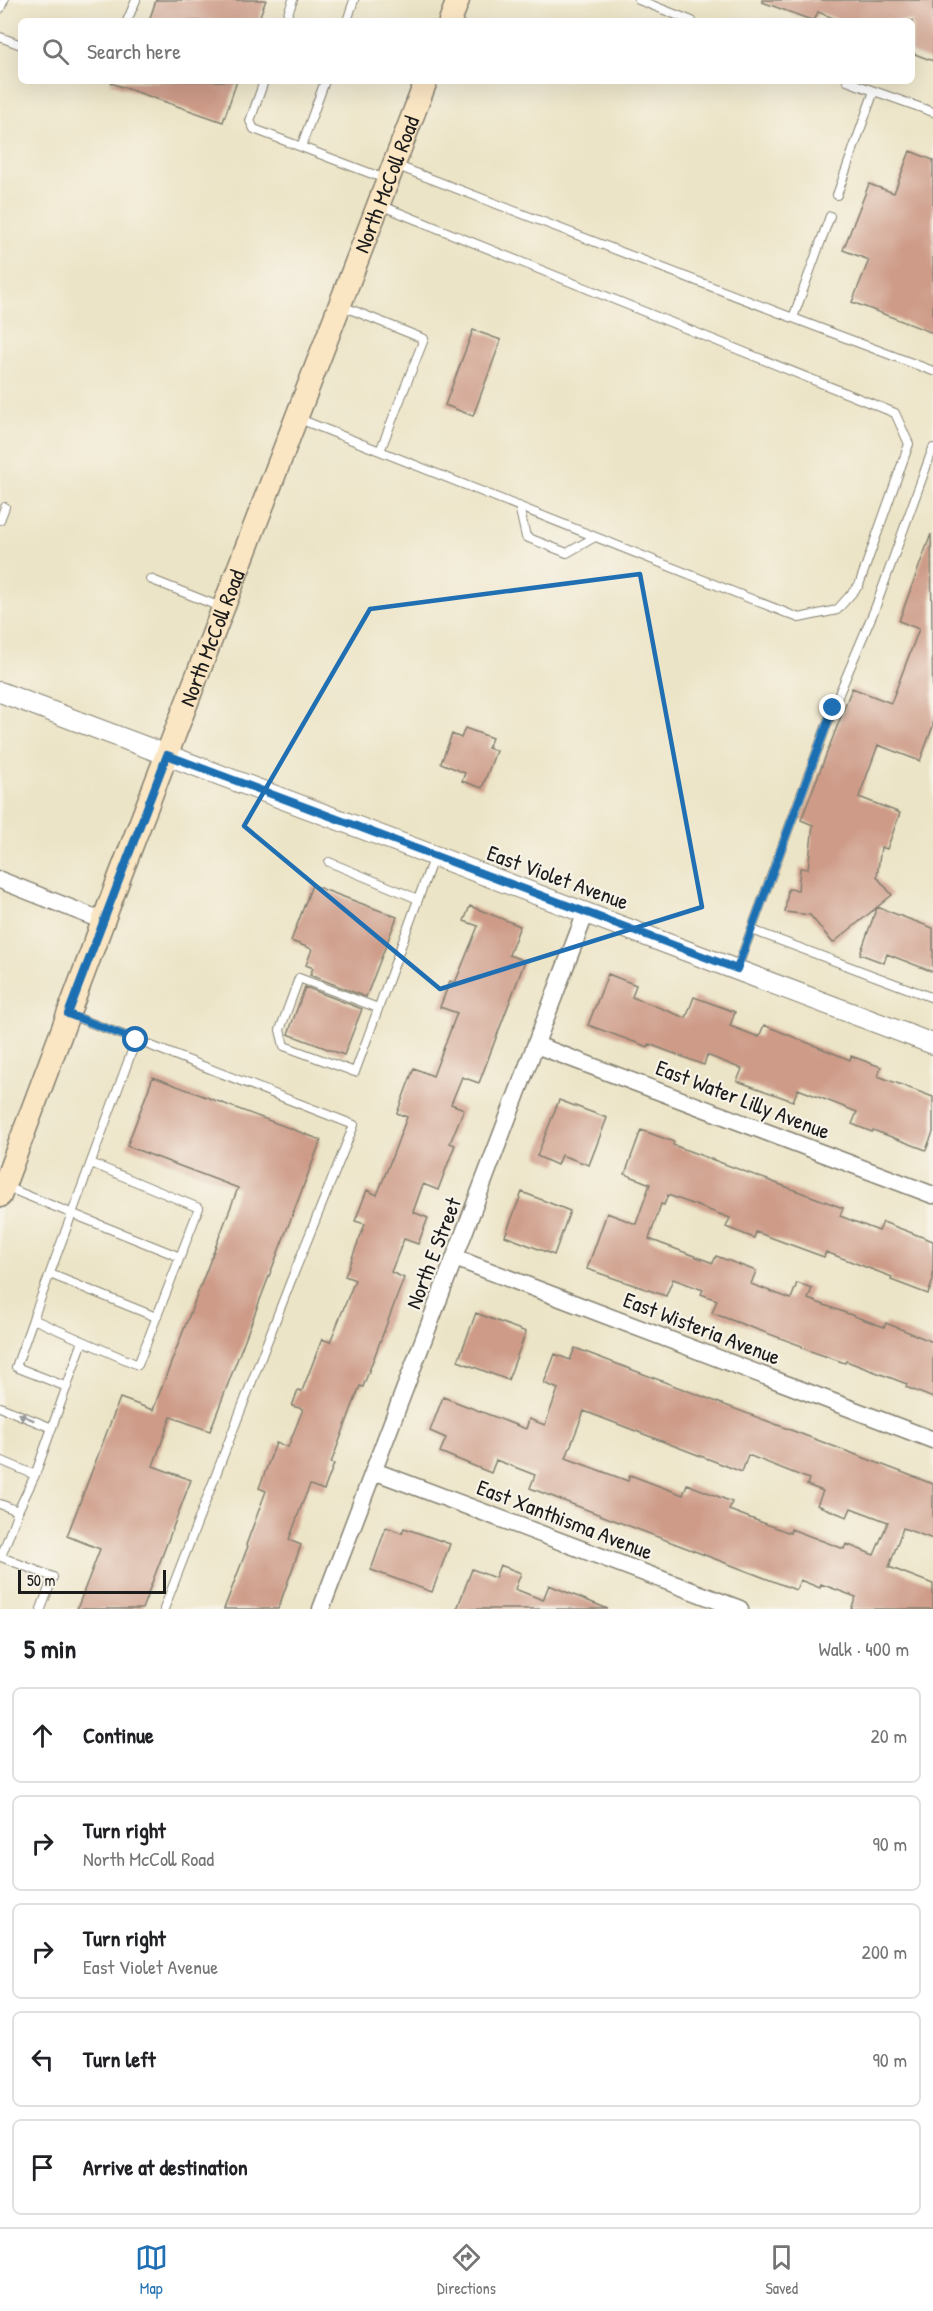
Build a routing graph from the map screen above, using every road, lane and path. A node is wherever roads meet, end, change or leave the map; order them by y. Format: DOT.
graph roads {
  1 [pos="4,0"];
  2 [pos="136,0"];
  3 [pos="293,0"];
  4 [pos="354,0"];
  5 [pos="458,0"];
  6 [pos="639,0"];
  7 [pos="0,9"];
  8 [pos="129,18"];
  9 [pos="286,18"];
  10 [pos="347,18"];
  11 [pos="451,18"];
  12 [pos="684,18"];
  13 [pos="0,37"];
  14 [pos="18,44"];
  15 [pos="263,84"];
  16 [pos="324,84"];
  17 [pos="425,84"];
  18 [pos="856,84"];
  19 [pos="874,91"];
  20 [pos="933,112"];
  21 [pos="301,147"];
  22 [pos="391,172"];
  23 [pos="837,195"];
  24 [pos="379,205"];
  25 [pos="830,216"];
  26 [pos="340,305"];
  27 [pos="793,318"];
  28 [pos="933,371"];
  29 [pos="297,418"];
  30 [pos="933,448"];
  31 [pos="380,451"];
  32 [pos="519,506"];
  33 [pos="5,507"];
  34 [pos="0,520"];
  35 [pos="595,537"];
  36 [pos="150,579"];
  37 [pos="223,608"];
  38 [pos="0,692"];
  39 [pos="167,755"];
  40 [pos="434,856"];
  41 [pos="329,862"];
  42 [pos="0,880"];
  43 [pos="418,898"];
  44 [pos="586,912"];
  45 [pos="103,921"];
  46 [pos="752,930"];
  47 [pos="737,969"];
  48 [pos="933,998"];
  49 [pos="378,1008"];
  50 [pos="68,1014"];
  51 [pos="136,1040"];
  52 [pos="933,1044"];
  53 [pos="536,1045"];
  54 [pos="91,1163"];
  55 [pos="2,1191"];
  56 [pos="933,1195"];
  57 [pos="72,1214"];
  58 [pos="180,1257"];
  59 [pos="455,1258"];
  60 [pos="50,1274"];
  61 [pos="156,1317"];
  62 [pos="33,1319"];
  63 [pos="83,1341"];
  64 [pos="67,1388"];
  65 [pos="0,1407"];
  66 [pos="52,1428"];
  67 [pos="933,1440"];
  68 [pos="0,1460"];
  69 [pos="374,1471"];
  70 [pos="35,1475"];
  71 [pos="0,1504"];
  72 [pos="18,1511"];
  73 [pos="41,1609"];
  74 [pos="164,1609"];
  75 [pos="321,1609"];
  76 [pos="740,1609"];
  1 -- 7 [label="lane"];
  2 -- 8 [label="lane"];
  3 -- 9 [label="lane"];
  4 -- 10 [label="lane"];
  5 -- 11 [label="main road"];
  6 -- 12 [label="lane"];
  13 -- 14 [label="lane"];
  15 -- 21 [label="lane"];
  16 -- 21 [label="lane"];
  17 -- 22 [label="main road, North McColl Road"];
  18 -- 19 [label="lane"];
  19 -- 20 [label="lane"];
  19 -- 23 [label="lane"];
  21 -- 22 [label="lane"];
  22 -- 24 [label="main road, North McColl Road"];
  22 -- 27 [label="lane"];
  24 -- 26 [label="main road, North McColl Road"];
  24 -- 35 [label="lane"];
  25 -- 27 [label="lane"];
  26 -- 29 [label="main road, North McColl Road"];
  26 -- 31 [label="lane"];
  27 -- 28 [label="lane"];
  29 -- 31 [label="lane"];
  29 -- 37 [label="main road, North McColl Road"];
  30 -- 46 [label="lane"];
  31 -- 32 [label="lane"];
  32 -- 35 [label="lane"];
  32 -- 35 [label="lane"];
  33 -- 34 [label="lane"];
  36 -- 37 [label="lane"];
  37 -- 39 [label="main road, North McColl Road"];
  38 -- 39 [label="street, East Violet Avenue"];
  39 -- 40 [label="street, East Violet Avenue"];
  39 -- 45 [label="main road, North McColl Road"];
  40 -- 43 [label="lane"];
  40 -- 44 [label="street, East Violet Avenue"];
  41 -- 43 [label="lane"];
  42 -- 45 [label="street"];
  43 -- 49 [label="lane"];
  44 -- 47 [label="street, East Violet Avenue"];
  44 -- 53 [label="street, North E Street"];
  45 -- 50 [label="main road, North McColl Road"];
  46 -- 47 [label="lane"];
  46 -- 48 [label="lane"];
  47 -- 52 [label="street, East Violet Avenue"];
  49 -- 49 [label="lane"];
  50 -- 51 [label="lane"];
  50 -- 55 [label="main road, North McColl Road"];
  51 -- 54 [label="lane"];
  51 -- 74 [label="lane"];
  53 -- 56 [label="street, East Water Lilly Avenue"];
  53 -- 59 [label="street, North E Street"];
  54 -- 57 [label="lane"];
  54 -- 58 [label="lane"];
  55 -- 57 [label="lane"];
  57 -- 58 [label="lane"];
  57 -- 60 [label="lane"];
  58 -- 61 [label="lane"];
  59 -- 67 [label="street, East Wisteria Avenue"];
  59 -- 69 [label="street, North E Street"];
  60 -- 61 [label="lane"];
  60 -- 62 [label="lane"];
  61 -- 63 [label="lane"];
  62 -- 63 [label="lane"];
  62 -- 64 [label="lane"];
  63 -- 64 [label="lane"];
  64 -- 66 [label="lane"];
  66 -- 65 [label="lane, one-way"];
  66 -- 70 [label="lane"];
  68 -- 70 [label="lane"];
  69 -- 75 [label="street, North E Street"];
  69 -- 76 [label="street, East Xanthisma Avenue"];
  70 -- 72 [label="lane"];
  71 -- 72 [label="lane"];
  72 -- 73 [label="lane"];
}
